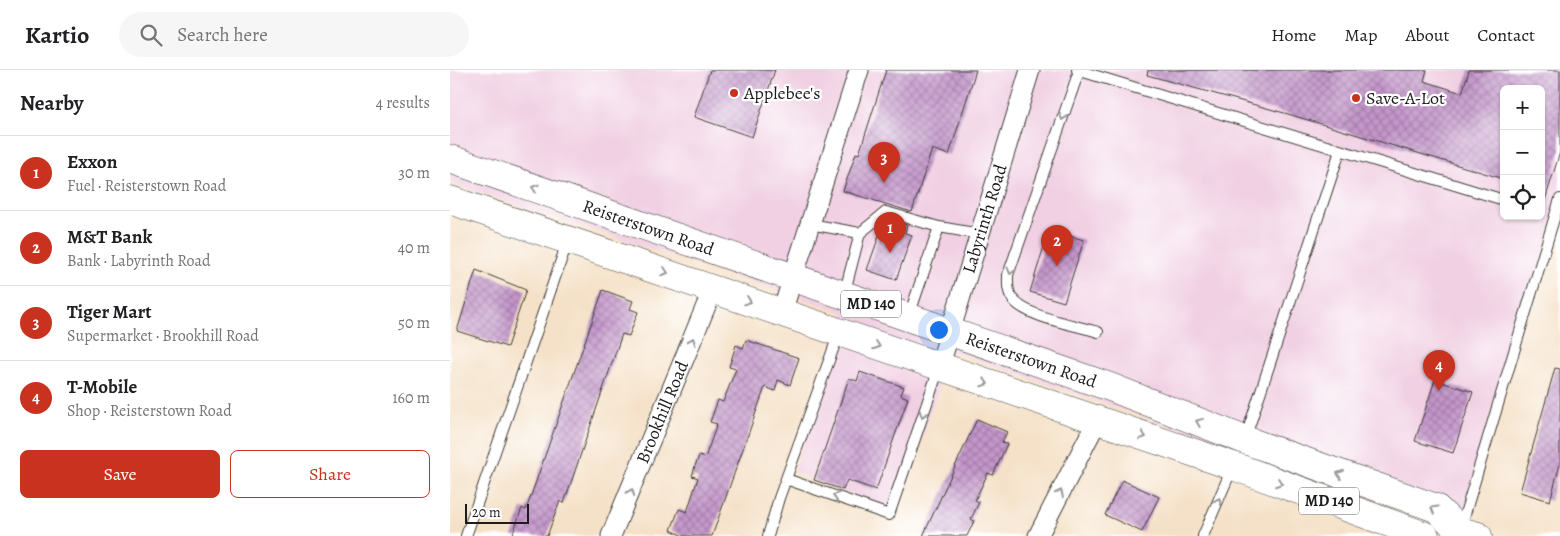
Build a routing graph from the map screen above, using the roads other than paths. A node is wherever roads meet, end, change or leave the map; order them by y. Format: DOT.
graph roads {
  1 [pos="859,70"];
  2 [pos="1030,70"];
  3 [pos="1078,70"];
  4 [pos="1340,151"];
  5 [pos="450,159"];
  6 [pos="450,180"];
  7 [pos="1560,198"];
  8 [pos="1500,199"];
  9 [pos="450,200"];
  10 [pos="581,203"];
  11 [pos="810,224"];
  12 [pos="939,227"];
  13 [pos="860,233"];
  14 [pos="980,234"];
  15 [pos="569,240"];
  16 [pos="793,276"];
  17 [pos="713,289"];
  18 [pos="844,295"];
  19 [pos="782,312"];
  20 [pos="909,318"];
  21 [pos="950,331"];
  22 [pos="839,332"];
  23 [pos="1098,332"];
  24 [pos="939,368"];
  25 [pos="1097,421"];
  26 [pos="1239,453"];
  27 [pos="786,480"];
  28 [pos="1458,534"];
  29 [pos="466,536"];
  30 [pos="611,536"];
  31 [pos="768,536"];
  32 [pos="1038,536"];
  33 [pos="1203,536"];
  34 [pos="1425,536"];
  1 -- 11 [label="street"];
  2 -- 14 [label="street, Labyrinth Road"];
  3 -- 4 [label="lane"];
  3 -- 23 [label="lane, one-way"];
  4 -- 8 [label="lane"];
  4 -- 26 [label="lane"];
  10 -- 5 [label="main road, Reisterstown Road / MD 140, one-way"];
  6 -- 10 [label="main road"];
  7 -- 28 [label="lane"];
  9 -- 15 [label="main road, Reisterstown Road / MD 140"];
  10 -- 16 [label="main road, Reisterstown Road / MD 140"];
  11 -- 13 [label="lane"];
  11 -- 16 [label="street"];
  12 -- 13 [label="lane"];
  12 -- 14 [label="lane"];
  12 -- 20 [label="lane"];
  13 -- 18 [label="lane"];
  14 -- 21 [label="street, Labyrinth Road"];
  15 -- 17 [label="main road, Reisterstown Road / MD 140, one-way"];
  15 -- 29 [label="lane"];
  16 -- 18 [label="main road, Reisterstown Road / MD 140"];
  16 -- 19 [label="street"];
  17 -- 19 [label="main road, Reisterstown Road / MD 140, one-way"];
  30 -- 17 [label="street, Brookhill Road, one-way"];
  18 -- 20 [label="main road, Reisterstown Road / MD 140"];
  19 -- 22 [label="main road, Reisterstown Road / MD 140"];
  20 -- 21 [label="main road, Reisterstown Road / MD 140"];
  21 -- 24 [label="street, Labyrinth Road"];
  26 -- 21 [label="main road, Reisterstown Road / MD 140, one-way"];
  22 -- 24 [label="main road, Reisterstown Road / MD 140, one-way"];
  22 -- 27 [label="lane"];
  24 -- 25 [label="main road, Reisterstown Road / MD 140, one-way"];
  24 -- 27 [label="lane, one-way"];
  25 -- 26 [label="main road, Reisterstown Road / MD 140, one-way"];
  32 -- 25 [label="street, one-way"];
  28 -- 26 [label="main road, Reisterstown Road / MD 140, one-way"];
  33 -- 26 [label="lane, one-way"];
  26 -- 34 [label="main road, Reisterstown Road / MD 140, one-way"];
  27 -- 31 [label="lane"];
}
